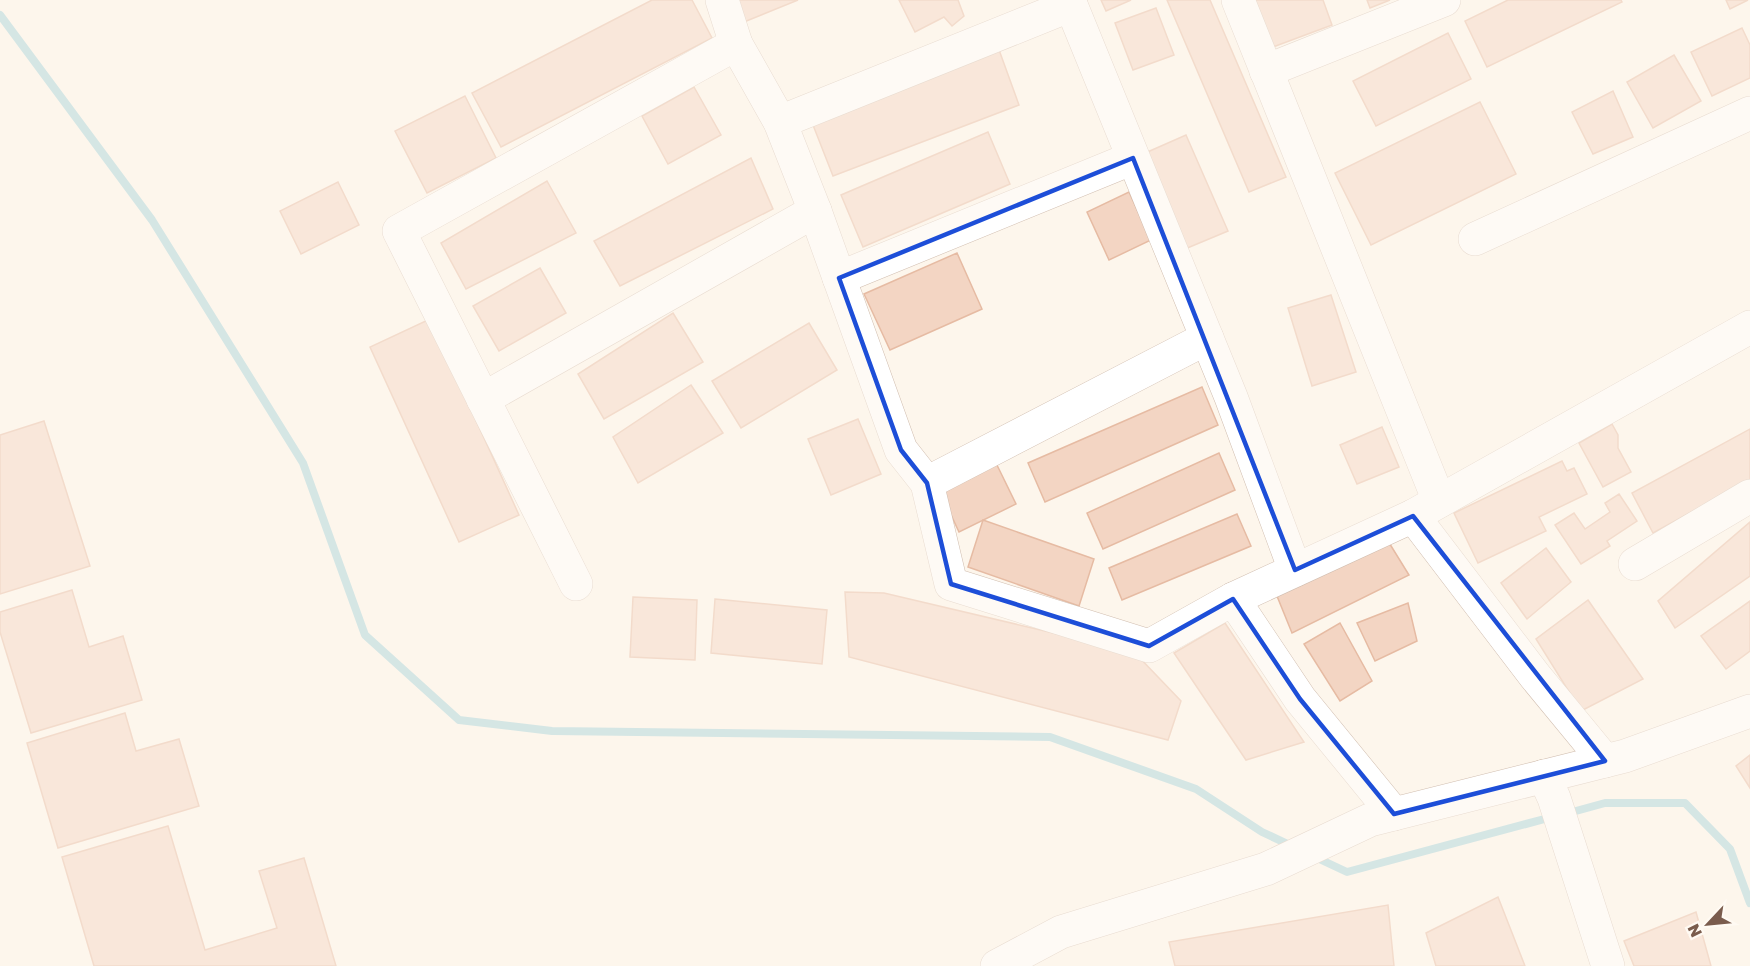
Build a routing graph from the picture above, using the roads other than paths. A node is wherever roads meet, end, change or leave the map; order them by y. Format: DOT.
graph roads {
  1 [pos="722,0"];
  2 [pos="1238,0"];
  3 [pos="1444,0"];
  4 [pos="1070,3"];
  5 [pos="736,44"];
  6 [pos="1266,71"];
  7 [pos="1750,112"];
  8 [pos="780,122"];
  9 [pos="1133,158"];
  10 [pos="815,211"];
  11 [pos="1475,239"];
  12 [pos="839,278"];
  13 [pos="1750,327"];
  14 [pos="1207,338"];
  15 [pos="483,399"];
  16 [pos="927,483"];
  17 [pos="1750,496"];
  18 [pos="1426,508"];
  19 [pos="1635,564"];
  20 [pos="1295,570"];
  21 [pos="576,584"];
  22 [pos="1233,599"];
  23 [pos="1750,711"];
  24 [pos="1605,761"];
  25 [pos="1549,787"];
  26 [pos="1382,817"];
  27 [pos="997,966"];
  28 [pos="1608,966"];
  1 -- 5 [label="street"];
  2 -- 6 [label="street"];
  3 -- 6 [label="street"];
  4 -- 8 [label="street"];
  4 -- 9 [label="street"];
  5 -- 8 [label="street"];
  5 -- 15 [label="street"];
  6 -- 18 [label="street"];
  7 -- 11 [label="street"];
  8 -- 10 [label="street"];
  9 -- 12 [label="street"];
  9 -- 14 [label="street"];
  10 -- 12 [label="street"];
  10 -- 15 [label="street"];
  12 -- 16 [label="street"];
  13 -- 18 [label="street"];
  14 -- 16 [label="street"];
  14 -- 20 [label="street"];
  15 -- 21 [label="street"];
  16 -- 22 [label="street"];
  17 -- 19 [label="street"];
  18 -- 20 [label="street"];
  18 -- 24 [label="street"];
  20 -- 22 [label="street"];
  22 -- 26 [label="street"];
  23 -- 24 [label="street"];
  24 -- 25 [label="street"];
  25 -- 26 [label="street"];
  25 -- 28 [label="street"];
  26 -- 27 [label="street"];
}
